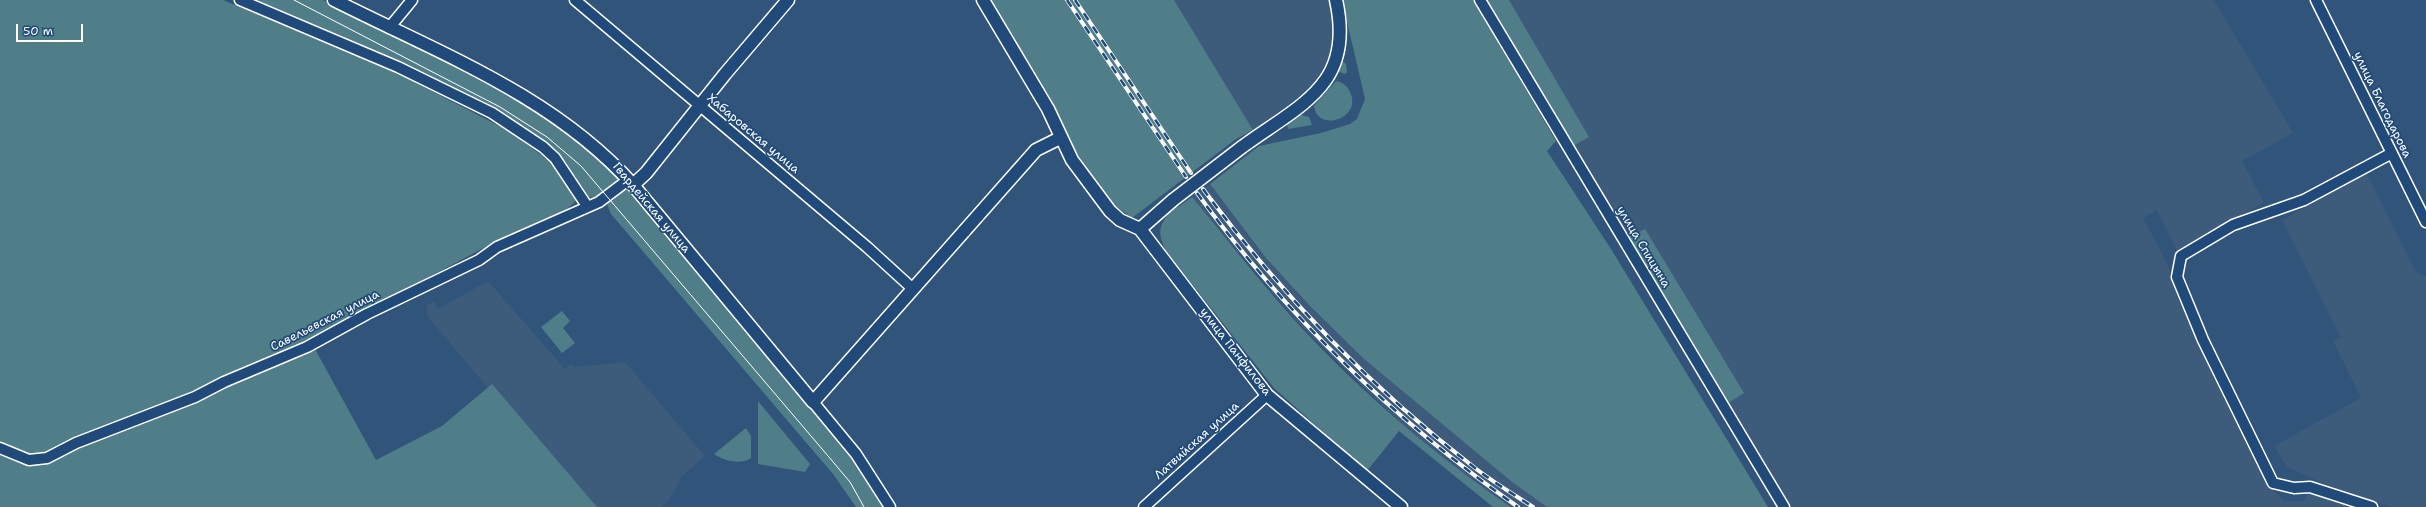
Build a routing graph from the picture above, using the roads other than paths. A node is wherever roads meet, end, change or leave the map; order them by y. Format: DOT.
graph roads {
  1 [pos="240,0"];
  2 [pos="334,0"];
  3 [pos="412,0"];
  4 [pos="575,0"];
  5 [pos="788,0"];
  6 [pos="984,0"];
  7 [pos="1336,0"];
  8 [pos="1480,0"];
  9 [pos="2316,0"];
  10 [pos="389,28"];
  11 [pos="699,106"];
  12 [pos="1060,138"];
  13 [pos="2392,153"];
  14 [pos="631,183"];
  15 [pos="587,206"];
  16 [pos="2426,222"];
  17 [pos="1140,228"];
  18 [pos="913,289"];
  19 [pos="1267,395"];
  20 [pos="813,402"];
  21 [pos="0,448"];
  22 [pos="890,507"];
  23 [pos="1144,507"];
  24 [pos="1401,507"];
  25 [pos="1784,507"];
  26 [pos="2372,507"];
  1 -- 15 [label="street"];
  2 -- 10 [label="main road, Гвардейская улица"];
  3 -- 10 [label="street"];
  4 -- 11 [label="street, Хабаровская улица"];
  5 -- 11 [label="main road"];
  6 -- 12 [label="main road"];
  7 -- 17 [label="main road, bridge"];
  8 -- 25 [label="street, улица Спицына"];
  9 -- 13 [label="street, улица Благодарова"];
  10 -- 14 [label="main road, Гвардейская улица"];
  11 -- 14 [label="main road"];
  11 -- 18 [label="street, Хабаровская улица"];
  12 -- 17 [label="main road"];
  12 -- 18 [label="main road"];
  13 -- 16 [label="street, улица Благодарова"];
  13 -- 26 [label="street"];
  14 -- 15 [label="street, Савельевская улица"];
  14 -- 20 [label="main road, Гвардейская улица"];
  15 -- 21 [label="street, Савельевская улица"];
  17 -- 19 [label="main road, улица Панфилова"];
  18 -- 20 [label="main road"];
  19 -- 23 [label="street, Латвийская улица"];
  19 -- 24 [label="main road, улица Панфилова"];
  20 -- 22 [label="street, Гвардейская улица"];
}
